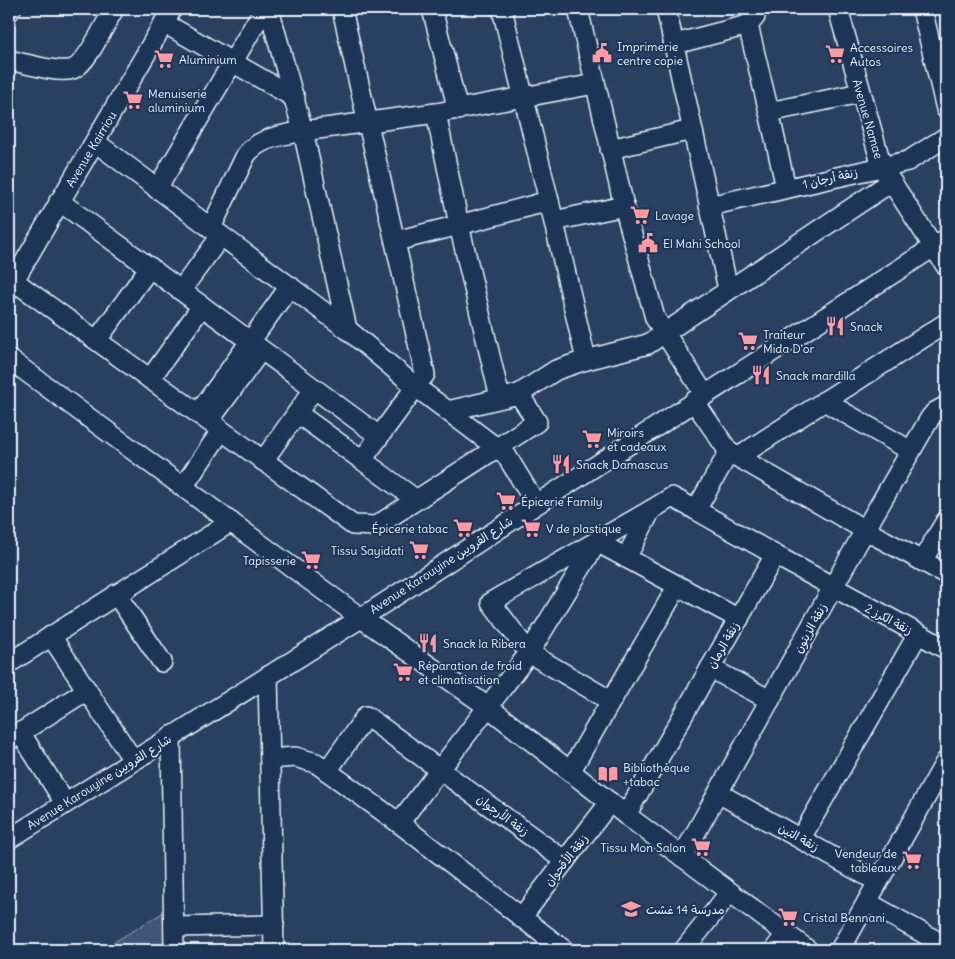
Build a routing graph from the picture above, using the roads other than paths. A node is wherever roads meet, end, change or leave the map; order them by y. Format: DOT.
graph roads {
  1 [pos="11,9"];
  2 [pos="264,9"];
  3 [pos="269,9"];
  4 [pos="342,9"];
  5 [pos="432,9"];
  6 [pos="502,9"];
  7 [pos="578,9"];
  8 [pos="666,9"];
  9 [pos="838,9"];
  10 [pos="922,9"];
  11 [pos="9,12"];
  12 [pos="105,12"];
  13 [pos="168,16"];
  14 [pos="751,17"];
  15 [pos="675,44"];
  16 [pos="9,60"];
  17 [pos="232,63"];
  18 [pos="595,84"];
  19 [pos="860,93"];
  20 [pos="295,98"];
  21 [pos="525,98"];
  22 [pos="946,109"];
  23 [pos="458,110"];
  24 [pos="769,112"];
  25 [pos="436,113"];
  26 [pos="369,122"];
  27 [pos="692,130"];
  28 [pos="303,131"];
  29 [pos="946,137"];
  30 [pos="95,142"];
  31 [pos="610,149"];
  32 [pos="886,174"];
  33 [pos="786,188"];
  34 [pos="157,189"];
  35 [pos="549,201"];
  36 [pos="59,202"];
  37 [pos="624,206"];
  38 [pos="709,206"];
  39 [pos="554,221"];
  40 [pos="459,225"];
  41 [pos="216,232"];
  42 [pos="396,241"];
  43 [pos="940,243"];
  44 [pos="946,266"];
  45 [pos="150,267"];
  46 [pos="11,285"];
  47 [pos="290,286"];
  48 [pos="181,290"];
  49 [pos="728,290"];
  50 [pos="202,306"];
  51 [pos="946,323"];
  52 [pos="347,329"];
  53 [pos="663,333"];
  54 [pos="97,340"];
  55 [pos="256,345"];
  56 [pos="9,359"];
  57 [pos="586,360"];
  58 [pos="150,379"];
  59 [pos="416,387"];
  60 [pos="314,389"];
  61 [pos="519,394"];
  62 [pos="500,398"];
  63 [pos="699,398"];
  64 [pos="824,401"];
  65 [pos="945,408"];
  66 [pos="448,411"];
  67 [pos="298,412"];
  68 [pos="209,422"];
  69 [pos="379,436"];
  70 [pos="497,448"];
  71 [pos="911,451"];
  72 [pos="734,454"];
  73 [pos="362,460"];
  74 [pos="263,461"];
  75 [pos="183,487"];
  76 [pos="415,499"];
  77 [pos="536,504"];
  78 [pos="651,510"];
  79 [pos="696,510"];
  80 [pos="946,521"];
  81 [pos="231,522"];
  82 [pos="864,530"];
  83 [pos="597,542"];
  84 [pos="775,556"];
  85 [pos="626,558"];
  86 [pos="922,561"];
  87 [pos="946,574"];
  88 [pos="677,587"];
  89 [pos="832,588"];
  90 [pos="116,594"];
  91 [pos="361,618"];
  92 [pos="738,619"];
  93 [pos="918,634"];
  94 [pos="51,636"];
  95 [pos="946,650"];
  96 [pos="529,653"];
  97 [pos="162,662"];
  98 [pos="9,663"];
  99 [pos="710,668"];
  100 [pos="268,676"];
  101 [pos="87,690"];
  102 [pos="770,700"];
  103 [pos="611,701"];
  104 [pos="488,707"];
  105 [pos="14,736"];
  106 [pos="171,736"];
  107 [pos="270,759"];
  108 [pos="133,760"];
  109 [pos="946,761"];
  110 [pos="441,770"];
  111 [pos="326,771"];
  112 [pos="570,772"];
  113 [pos="718,793"];
  114 [pos="610,802"];
  115 [pos="65,803"];
  116 [pos="626,814"];
  117 [pos="399,824"];
  118 [pos="801,838"];
  119 [pos="9,839"];
  120 [pos="682,857"];
  121 [pos="565,861"];
  122 [pos="878,882"];
  123 [pos="730,892"];
  124 [pos="867,902"];
  125 [pos="521,918"];
  126 [pos="274,925"];
  127 [pos="174,926"];
  128 [pos="786,934"];
  129 [pos="946,946"];
  130 [pos="174,950"];
  131 [pos="274,950"];
  132 [pos="564,950"];
  133 [pos="684,950"];
  134 [pos="774,950"];
  135 [pos="808,950"];
  136 [pos="840,950"];
  1 -- 11 [label="street"];
  2 -- 17 [label="street"];
  3 -- 20 [label="street"];
  4 -- 26 [label="street"];
  5 -- 23 [label="street"];
  6 -- 21 [label="street"];
  7 -- 18 [label="street"];
  8 -- 15 [label="street"];
  9 -- 19 [label="street, Avenue Namae"];
  10 -- 22 [label="street"];
  12 -- 16 [label="street"];
  13 -- 17 [label="street"];
  13 -- 30 [label="street, Avenue Kairriou"];
  14 -- 15 [label="street"];
  14 -- 24 [label="street"];
  15 -- 27 [label="street"];
  17 -- 20 [label="street"];
  17 -- 34 [label="street"];
  18 -- 21 [label="street"];
  18 -- 31 [label="street"];
  19 -- 24 [label="street"];
  19 -- 32 [label="street, Avenue Namae"];
  20 -- 28 [label="street"];
  21 -- 23 [label="street"];
  21 -- 35 [label="street"];
  23 -- 25 [label="street"];
  24 -- 33 [label="street"];
  25 -- 26 [label="street"];
  25 -- 40 [label="street"];
  26 -- 28 [label="street"];
  26 -- 42 [label="street"];
  27 -- 31 [label="street"];
  27 -- 38 [label="street"];
  28 -- 41 [label="street"];
  28 -- 52 [label="street"];
  29 -- 32 [label="street, زنقة أرجان 1"];
  30 -- 34 [label="street"];
  30 -- 36 [label="street, Avenue Kairriou"];
  31 -- 37 [label="street"];
  32 -- 33 [label="street, زنقة أرجان 1"];
  32 -- 43 [label="street, Avenue Namae"];
  32 -- 49 [label="street"];
  33 -- 38 [label="street, زنقة أرجان 1"];
  34 -- 41 [label="street"];
  35 -- 39 [label="street"];
  35 -- 40 [label="street"];
  36 -- 45 [label="street"];
  36 -- 46 [label="street, Avenue Kairriou"];
  37 -- 39 [label="street"];
  37 -- 53 [label="street"];
  38 -- 49 [label="street"];
  39 -- 57 [label="street"];
  40 -- 42 [label="street"];
  40 -- 62 [label="street"];
  41 -- 47 [label="street"];
  41 -- 48 [label="street"];
  42 -- 59 [label="street"];
  43 -- 44 [label="street, Avenue Namae"];
  43 -- 63 [label="street, Avenue Karouyine شارع القرويين"];
  45 -- 48 [label="street"];
  45 -- 54 [label="street"];
  46 -- 54 [label="street"];
  47 -- 52 [label="street"];
  47 -- 55 [label="street"];
  48 -- 50 [label="street"];
  49 -- 53 [label="street"];
  50 -- 55 [label="street"];
  50 -- 58 [label="street"];
  51 -- 64 [label="street"];
  52 -- 59 [label="street"];
  53 -- 57 [label="street"];
  53 -- 63 [label="street"];
  54 -- 58 [label="street"];
  55 -- 60 [label="street"];
  55 -- 68 [label="street"];
  56 -- 75 [label="street"];
  57 -- 61 [label="street"];
  58 -- 68 [label="street"];
  59 -- 66 [label="street"];
  59 -- 69 [label="street"];
  60 -- 67 [label="street"];
  60 -- 69 [label="street"];
  61 -- 62 [label="street"];
  61 -- 70 [label="street"];
  62 -- 66 [label="street"];
  63 -- 72 [label="street"];
  63 -- 77 [label="street, Avenue Karouyine شارع القرويين"];
  64 -- 71 [label="street"];
  64 -- 72 [label="street"];
  65 -- 71 [label="street, زنقة الزيتون"];
  66 -- 70 [label="street"];
  67 -- 73 [label="street"];
  67 -- 74 [label="street"];
  68 -- 74 [label="street"];
  68 -- 75 [label="street"];
  69 -- 73 [label="street"];
  70 -- 76 [label="street"];
  70 -- 77 [label="street"];
  71 -- 82 [label="street, زنقة الزيتون"];
  72 -- 79 [label="street"];
  72 -- 82 [label="street"];
  73 -- 76 [label="street"];
  74 -- 76 [label="street"];
  75 -- 81 [label="street"];
  77 -- 91 [label="street, Avenue Karouyine شارع القرويين"];
  78 -- 79 [label="street"];
  78 -- 83 [label="street"];
  78 -- 85 [label="street"];
  79 -- 84 [label="street"];
  80 -- 86 [label="street"];
  81 -- 90 [label="street"];
  81 -- 91 [label="street"];
  82 -- 86 [label="street"];
  82 -- 89 [label="street, زنقة الزيتون"];
  83 -- 85 [label="street"];
  83 -- 96 [label="street"];
  83 -- 96 [label="street"];
  84 -- 89 [label="street, زنقة الكرز 2"];
  84 -- 92 [label="street, زنقة الرمان"];
  85 -- 88 [label="street"];
  86 -- 87 [label="street"];
  88 -- 92 [label="street"];
  88 -- 103 [label="street"];
  89 -- 93 [label="street, زنقة الكرز 2"];
  89 -- 102 [label="street, زنقة الزيتون"];
  90 -- 94 [label="street"];
  90 -- 97 [label="street"];
  91 -- 100 [label="street, Avenue Karouyine شارع القرويين"];
  91 -- 104 [label="street"];
  92 -- 99 [label="street, زنقة الرمان"];
  93 -- 95 [label="street, زنقة الكرز 2"];
  93 -- 118 [label="street"];
  94 -- 98 [label="street"];
  94 -- 101 [label="street"];
  96 -- 103 [label="street"];
  96 -- 104 [label="street"];
  99 -- 102 [label="street"];
  99 -- 116 [label="street, زنقة الرمان"];
  100 -- 106 [label="street, Avenue Karouyine شارع القرويين"];
  100 -- 107 [label="street"];
  101 -- 105 [label="street"];
  101 -- 108 [label="street"];
  102 -- 113 [label="street, زنقة الزيتون"];
  103 -- 112 [label="street"];
  104 -- 110 [label="street"];
  104 -- 112 [label="street"];
  105 -- 115 [label="street"];
  106 -- 108 [label="street, Avenue Karouyine شارع القرويين"];
  106 -- 127 [label="street"];
  107 -- 111 [label="street"];
  107 -- 126 [label="street"];
  108 -- 115 [label="street, Avenue Karouyine شارع القرويين"];
  109 -- 122 [label="street"];
  110 -- 111 [label="street, زنقة الأرجوان"];
  110 -- 117 [label="street"];
  110 -- 121 [label="street, زنقة الأرجوان"];
  111 -- 117 [label="street"];
  112 -- 114 [label="street"];
  113 -- 118 [label="street, زنقة التين"];
  113 -- 120 [label="street, زنقة الزيتون"];
  114 -- 116 [label="street"];
  114 -- 121 [label="street, زنقة الأقحوان"];
  115 -- 119 [label="street, Avenue Karouyine شارع القرويين"];
  116 -- 120 [label="street"];
  117 -- 125 [label="street"];
  118 -- 122 [label="street, زنقة التين"];
  120 -- 123 [label="street"];
  121 -- 125 [label="street, زنقة الأقحوان"];
  122 -- 124 [label="street"];
  123 -- 128 [label="street"];
  123 -- 133 [label="street"];
  124 -- 129 [label="street"];
  124 -- 136 [label="street"];
  125 -- 132 [label="street"];
  126 -- 127 [label="street"];
  126 -- 131 [label="street"];
  127 -- 130 [label="street"];
  128 -- 134 [label="street"];
  128 -- 135 [label="street"];
}
